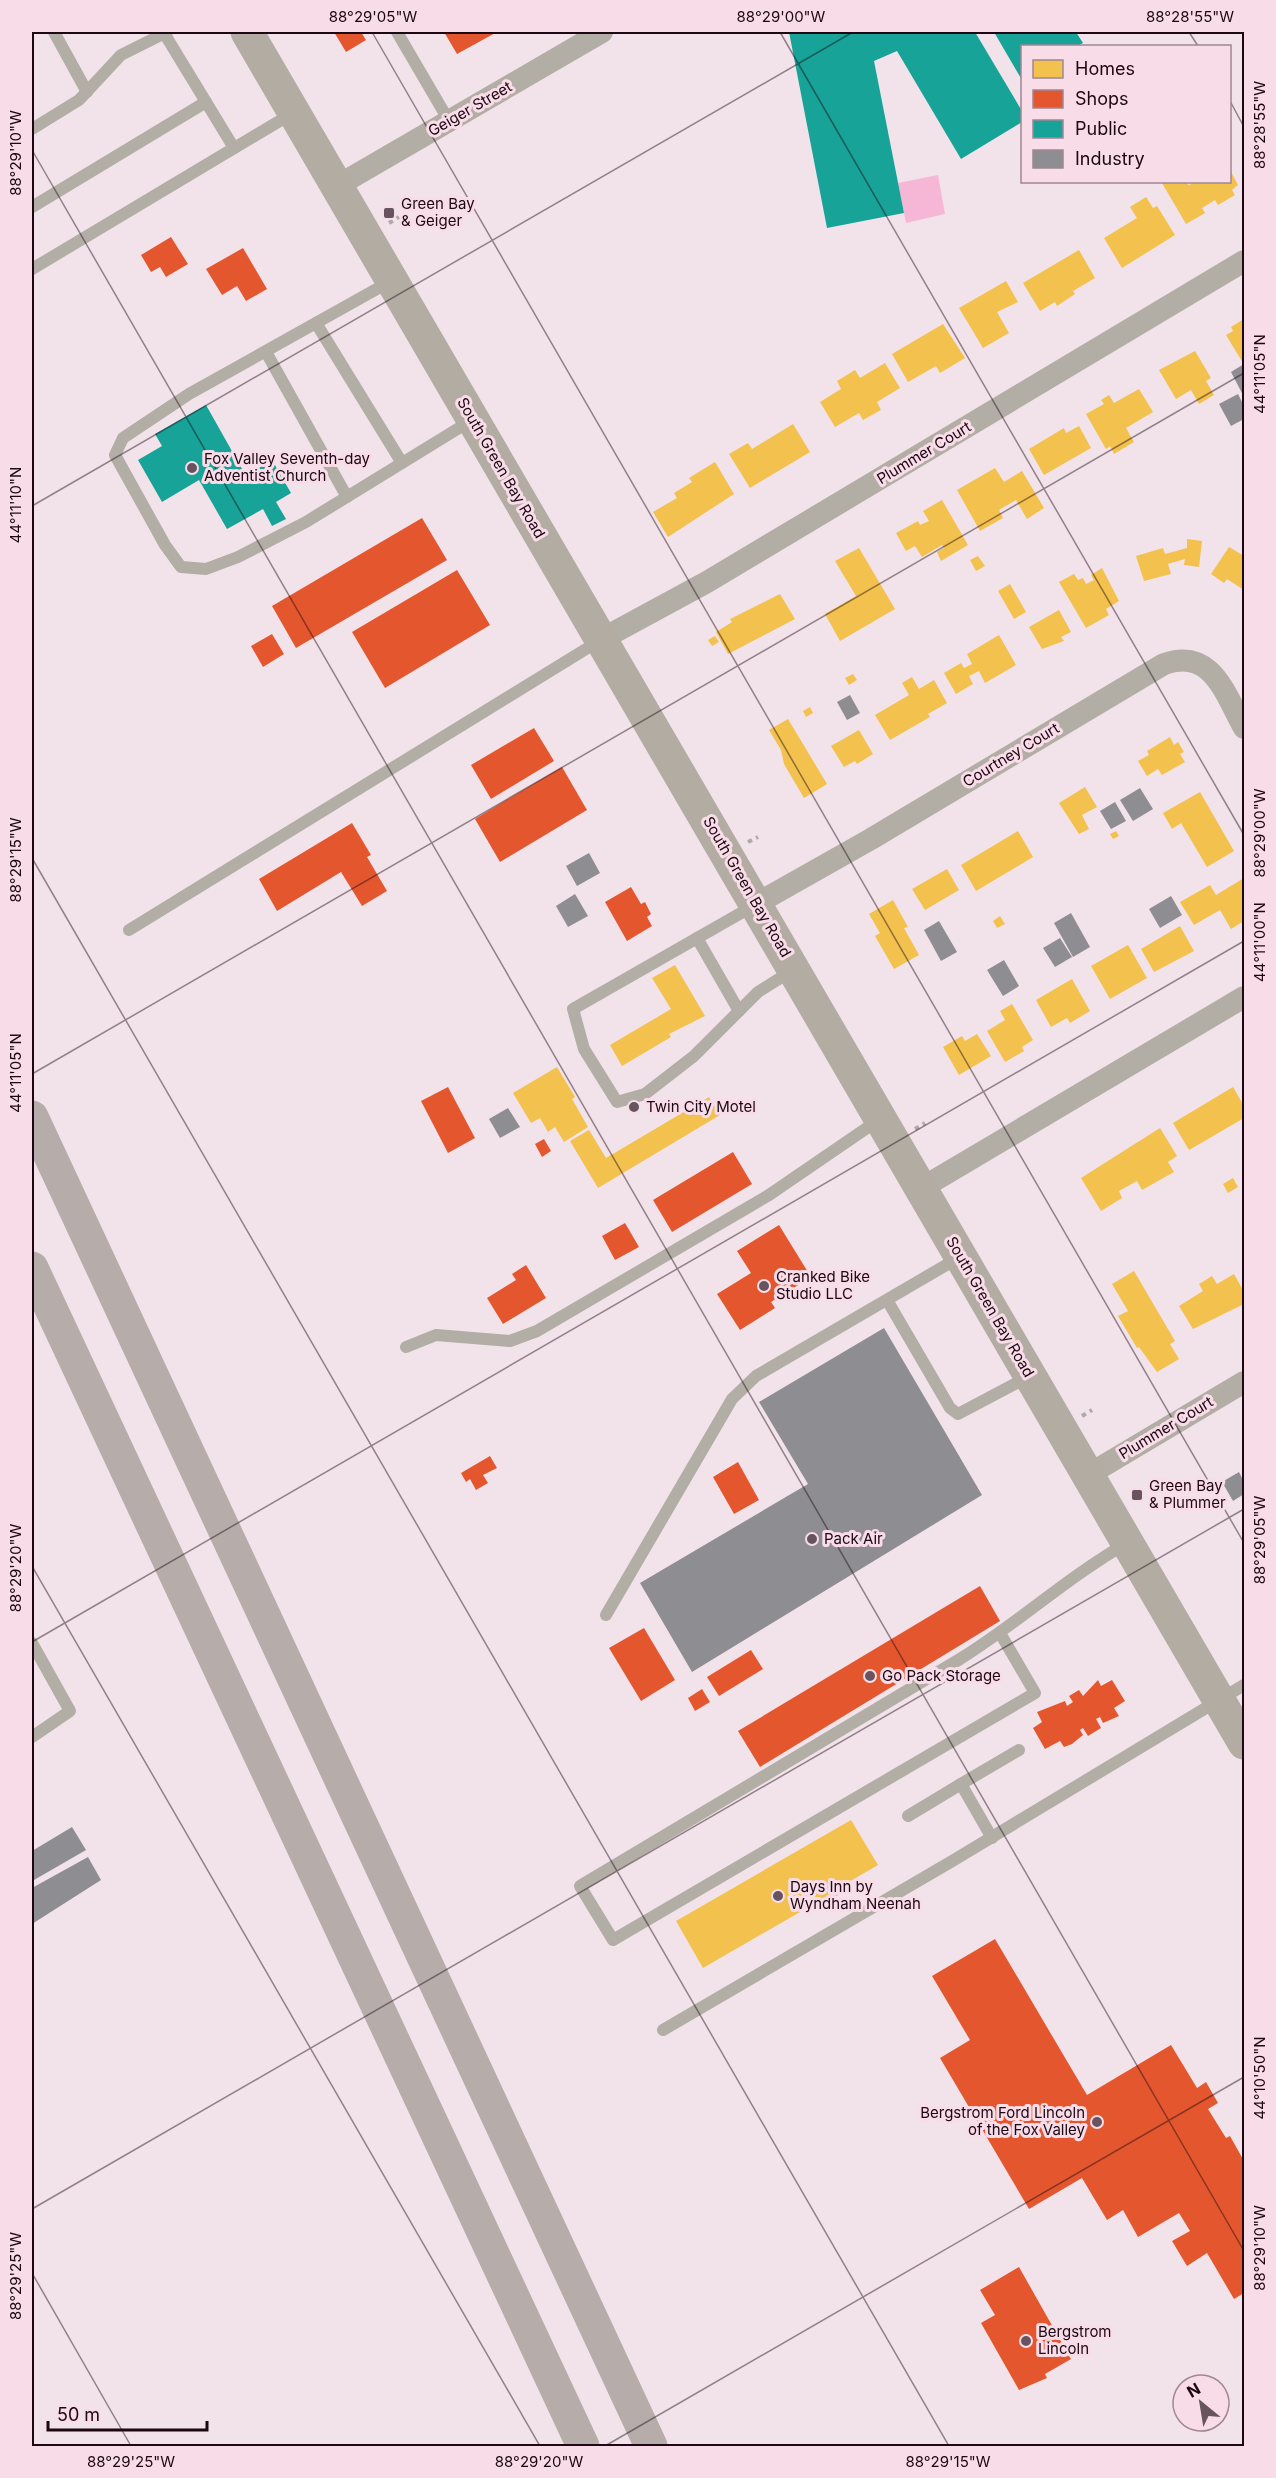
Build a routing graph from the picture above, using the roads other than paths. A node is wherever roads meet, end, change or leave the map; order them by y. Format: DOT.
graph roads {
  1 [pos="54,32"];
  2 [pos="165,32"];
  3 [pos="247,32"];
  4 [pos="397,32"];
  5 [pos="602,32"];
  6 [pos="146,36"];
  7 [pos="87,92"];
  8 [pos="206,102"];
  9 [pos="295,112"];
  10 [pos="448,122"];
  11 [pos="32,129"];
  12 [pos="234,148"];
  13 [pos="338,186"];
  14 [pos="32,207"];
  15 [pos="1245,261"];
  16 [pos="32,269"];
  17 [pos="392,280"];
  18 [pos="316,323"];
  19 [pos="266,352"];
  20 [pos="473,420"];
  21 [pos="402,463"];
  22 [pos="346,497"];
  23 [pos="600,640"];
  24 [pos="1245,728"];
  25 [pos="756,904"];
  26 [pos="129,930"];
  27 [pos="697,938"];
  28 [pos="794,969"];
  29 [pos="1245,997"];
  30 [pos="739,1011"];
  31 [pos="32,1117"];
  32 [pos="881,1118"];
  33 [pos="920,1190"];
  34 [pos="961,1256"];
  35 [pos="32,1268"];
  36 [pos="887,1300"];
  37 [pos="406,1347"];
  38 [pos="1030,1376"];
  39 [pos="1245,1382"];
  40 [pos="1088,1475"];
  41 [pos="1128,1543"];
  42 [pos="606,1615"];
  43 [pos="1000,1634"];
  44 [pos="32,1643"];
  45 [pos="1232,1693"];
  46 [pos="32,1737"];
  47 [pos="1245,1743"];
  48 [pos="1019,1750"];
  49 [pos="961,1784"];
  50 [pos="908,1816"];
  51 [pos="992,1838"];
  52 [pos="663,2030"];
  53 [pos="583,2446"];
  54 [pos="651,2446"];
  1 -- 7 [label="lane"];
  2 -- 6 [label="lane"];
  2 -- 8 [label="lane"];
  3 -- 9 [label="main road, South Green Bay Road"];
  4 -- 10 [label="lane"];
  5 -- 10 [label="street, Geiger Street"];
  6 -- 7 [label="lane"];
  7 -- 11 [label="lane"];
  8 -- 12 [label="lane"];
  8 -- 14 [label="lane"];
  9 -- 12 [label="lane"];
  9 -- 13 [label="main road, South Green Bay Road"];
  10 -- 13 [label="street, Geiger Street"];
  12 -- 16 [label="lane"];
  13 -- 17 [label="main road, South Green Bay Road"];
  15 -- 23 [label="street, Plummer Court"];
  17 -- 18 [label="lane"];
  17 -- 20 [label="main road, South Green Bay Road"];
  18 -- 19 [label="lane"];
  18 -- 21 [label="lane"];
  19 -- 22 [label="lane"];
  19 -- 22 [label="lane"];
  20 -- 21 [label="lane"];
  20 -- 23 [label="main road, South Green Bay Road"];
  21 -- 22 [label="lane"];
  23 -- 25 [label="main road, South Green Bay Road"];
  23 -- 26 [label="lane"];
  24 -- 25 [label="street, Courtney Court"];
  25 -- 27 [label="lane"];
  25 -- 28 [label="main road, South Green Bay Road"];
  27 -- 30 [label="lane"];
  27 -- 30 [label="lane"];
  28 -- 30 [label="lane"];
  28 -- 32 [label="main road, South Green Bay Road"];
  29 -- 33 [label="street"];
  31 -- 54 [label="highway"];
  32 -- 33 [label="main road, South Green Bay Road"];
  32 -- 37 [label="lane"];
  33 -- 34 [label="main road, South Green Bay Road"];
  34 -- 36 [label="lane"];
  34 -- 38 [label="main road, South Green Bay Road"];
  35 -- 53 [label="highway"];
  36 -- 38 [label="lane"];
  36 -- 42 [label="lane"];
  38 -- 40 [label="main road, South Green Bay Road"];
  39 -- 40 [label="street, Plummer Court"];
  40 -- 41 [label="main road, South Green Bay Road"];
  41 -- 43 [label="lane"];
  41 -- 45 [label="main road, South Green Bay Road"];
  43 -- 43 [label="lane"];
  44 -- 46 [label="lane"];
  45 -- 47 [label="main road, South Green Bay Road"];
  45 -- 51 [label="lane"];
  48 -- 49 [label="lane"];
  49 -- 50 [label="lane"];
  49 -- 51 [label="lane"];
  51 -- 52 [label="lane"];
}
